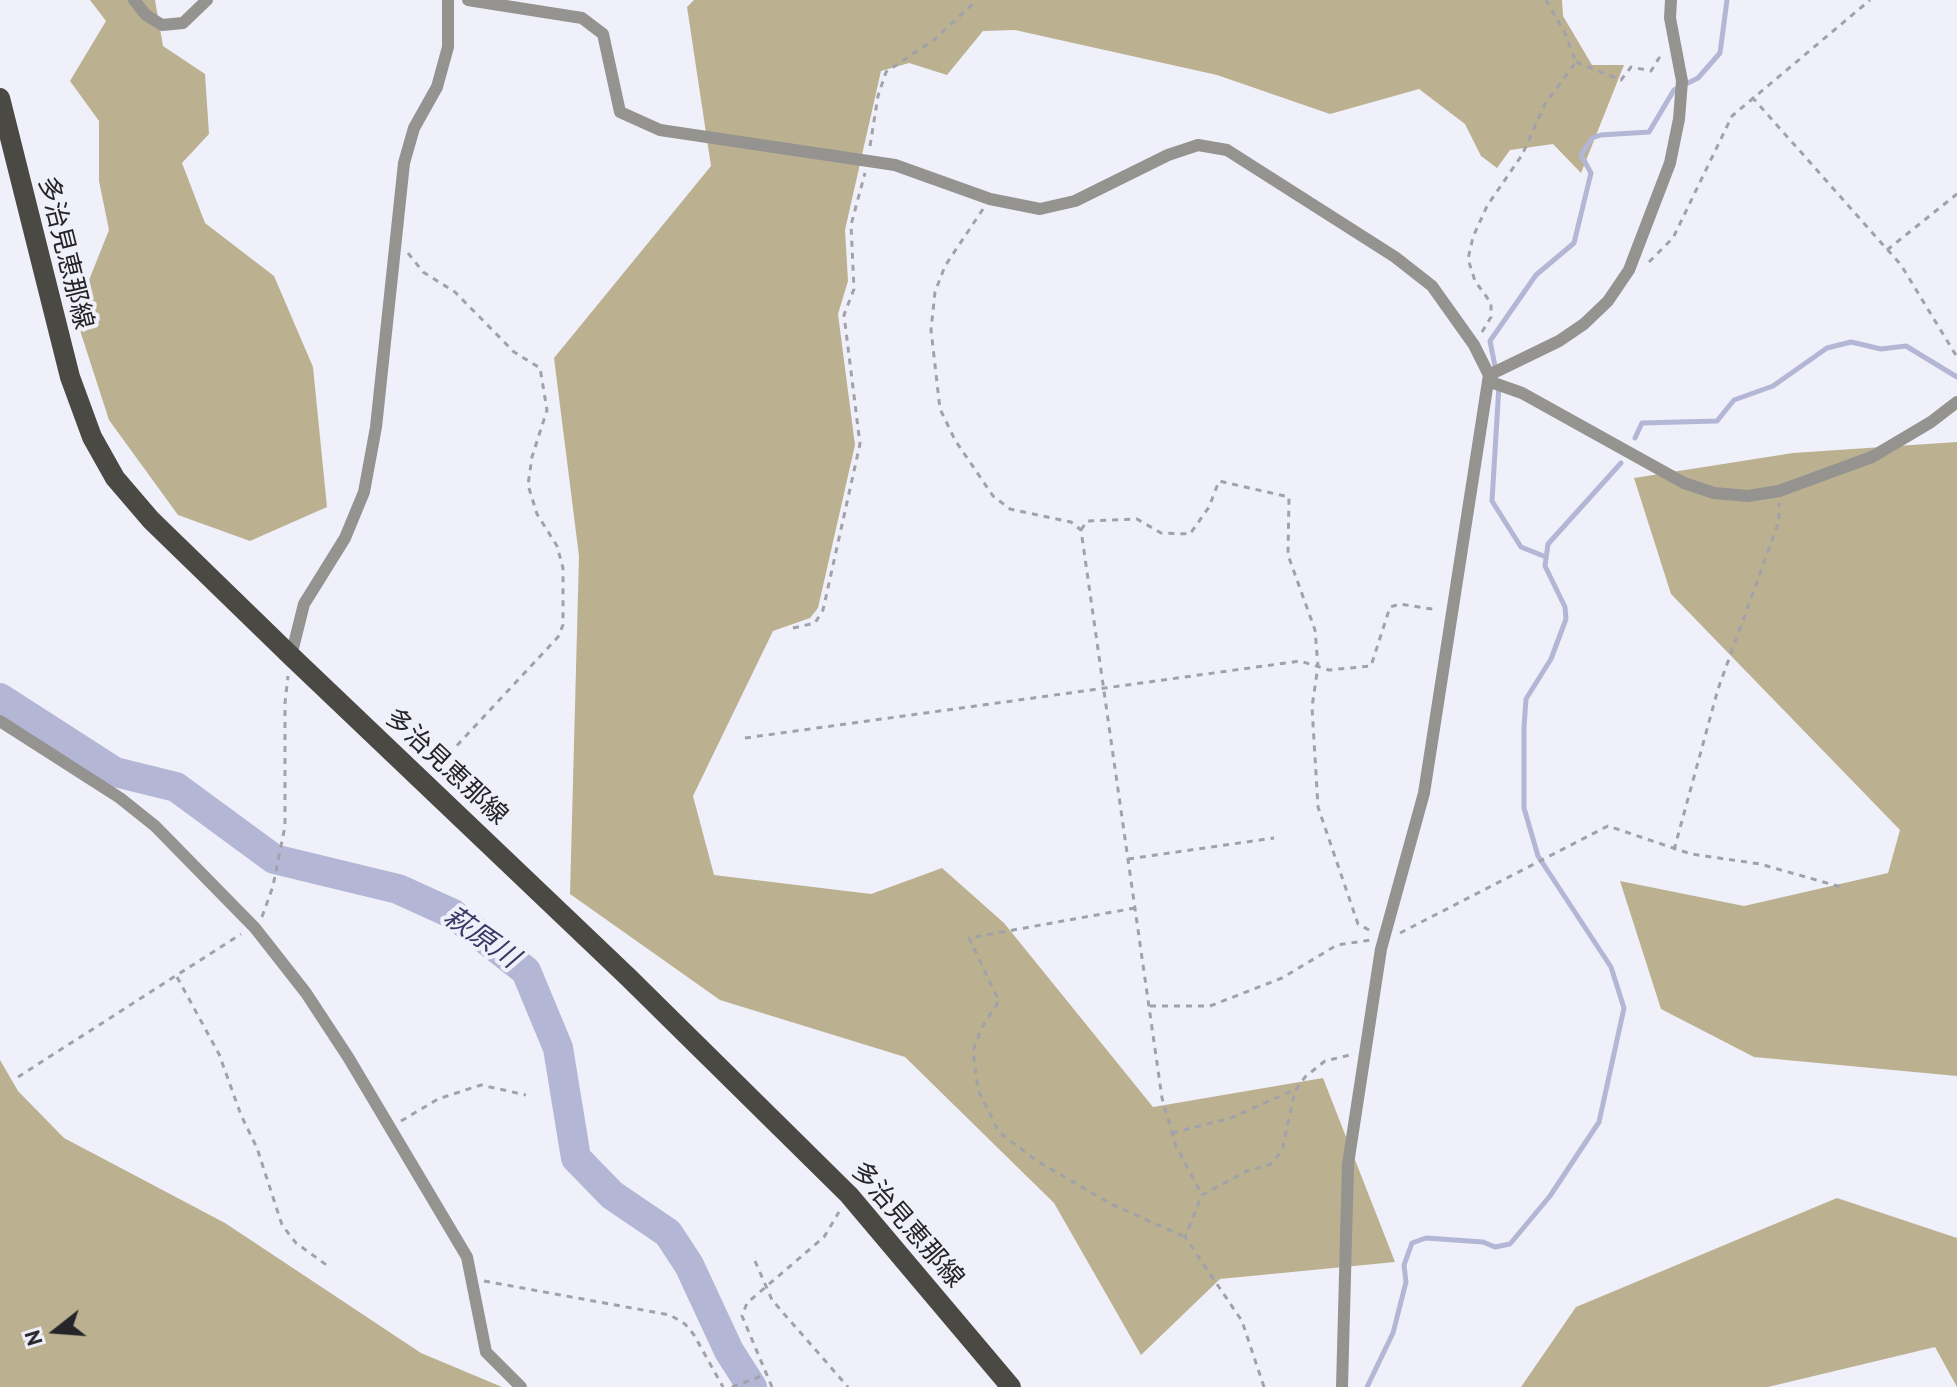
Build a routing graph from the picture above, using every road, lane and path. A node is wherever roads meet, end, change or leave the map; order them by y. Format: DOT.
graph roads {
  1 [pos="134,0"];
  2 [pos="207,0"];
  3 [pos="448,0"];
  4 [pos="468,0"];
  5 [pos="977,0"];
  6 [pos="1546,0"];
  7 [pos="1671,0"];
  8 [pos="1870,0"];
  9 [pos="1678,60"];
  10 [pos="1576,62"];
  11 [pos="1752,97"];
  12 [pos="0,98"];
  13 [pos="868,161"];
  14 [pos="1957,194"];
  15 [pos="990,199"];
  16 [pos="398,231"];
  17 [pos="1887,250"];
  18 [pos="1640,269"];
  19 [pos="1474,345"];
  20 [pos="1957,357"];
  21 [pos="1488,378"];
  22 [pos="1957,402"];
  23 [pos="1779,491"];
  24 [pos="1081,530"];
  25 [pos="1450,612"];
  26 [pos="793,628"];
  27 [pos="291,656"];
  28 [pos="1318,666"];
  29 [pos="1104,686"];
  30 [pos="0,721"];
  31 [pos="745,738"];
  32 [pos="423,782"];
  33 [pos="1274,838"];
  34 [pos="1674,850"];
  35 [pos="1128,859"];
  36 [pos="1841,887"];
  37 [pos="1135,908"];
  38 [pos="255,928"];
  39 [pos="1384,936"];
  40 [pos="177,977"];
  41 [pos="1149,1006"];
  42 [pos="1367,1052"];
  43 [pos="18,1077"];
  44 [pos="1297,1089"];
  45 [pos="526,1095"];
  46 [pos="391,1127"];
  47 [pos="1172,1133"];
  48 [pos="849,1195"];
  49 [pos="1202,1195"];
  50 [pos="1185,1237"];
  51 [pos="755,1261"];
  52 [pos="328,1266"];
  53 [pos="472,1280"];
  54 [pos="766,1286"];
  55 [pos="763,1375"];
  56 [pos="521,1387"];
  57 [pos="723,1387"];
  58 [pos="732,1387"];
  59 [pos="772,1387"];
  60 [pos="848,1387"];
  61 [pos="1011,1387"];
  62 [pos="1264,1387"];
  63 [pos="1342,1387"];
  1 -- 2 [label="street"];
  3 -- 16 [label="street"];
  4 -- 13 [label="street"];
  5 -- 13 [label="path"];
  6 -- 10 [label="path"];
  7 -- 9 [label="street"];
  8 -- 11 [label="path"];
  9 -- 10 [label="path"];
  9 -- 21 [label="street"];
  10 -- 19 [label="path"];
  11 -- 17 [label="path"];
  11 -- 18 [label="path"];
  12 -- 27 [label="main road, 多治見恵那線"];
  13 -- 15 [label="street"];
  13 -- 26 [label="path"];
  14 -- 17 [label="path"];
  15 -- 19 [label="street"];
  15 -- 24 [label="path"];
  16 -- 27 [label="street"];
  16 -- 32 [label="path"];
  17 -- 20 [label="path"];
  19 -- 21 [label="street"];
  21 -- 23 [label="street"];
  21 -- 25 [label="street"];
  22 -- 23 [label="street"];
  23 -- 34 [label="path"];
  24 -- 28 [label="path"];
  24 -- 29 [label="path"];
  25 -- 28 [label="path"];
  25 -- 39 [label="street"];
  27 -- 32 [label="main road, 多治見恵那線"];
  27 -- 38 [label="path"];
  28 -- 29 [label="path"];
  28 -- 39 [label="path"];
  29 -- 31 [label="path"];
  29 -- 35 [label="path"];
  30 -- 38 [label="street"];
  32 -- 48 [label="main road, 多治見恵那線"];
  33 -- 35 [label="path"];
  34 -- 36 [label="path"];
  34 -- 39 [label="path"];
  35 -- 37 [label="path"];
  37 -- 41 [label="path"];
  37 -- 50 [label="path"];
  38 -- 40 [label="path"];
  38 -- 46 [label="street"];
  39 -- 41 [label="path"];
  39 -- 42 [label="street"];
  40 -- 43 [label="path"];
  40 -- 52 [label="path"];
  41 -- 47 [label="path"];
  42 -- 44 [label="path"];
  42 -- 63 [label="street"];
  44 -- 47 [label="path"];
  44 -- 49 [label="path"];
  45 -- 46 [label="path"];
  46 -- 53 [label="street"];
  47 -- 49 [label="path"];
  48 -- 54 [label="path"];
  48 -- 61 [label="main road, 多治見恵那線"];
  49 -- 50 [label="path"];
  50 -- 62 [label="path"];
  51 -- 54 [label="path"];
  53 -- 56 [label="street"];
  53 -- 57 [label="path"];
  54 -- 55 [label="path"];
  54 -- 60 [label="path"];
  55 -- 58 [label="path"];
  55 -- 59 [label="path"];
}
